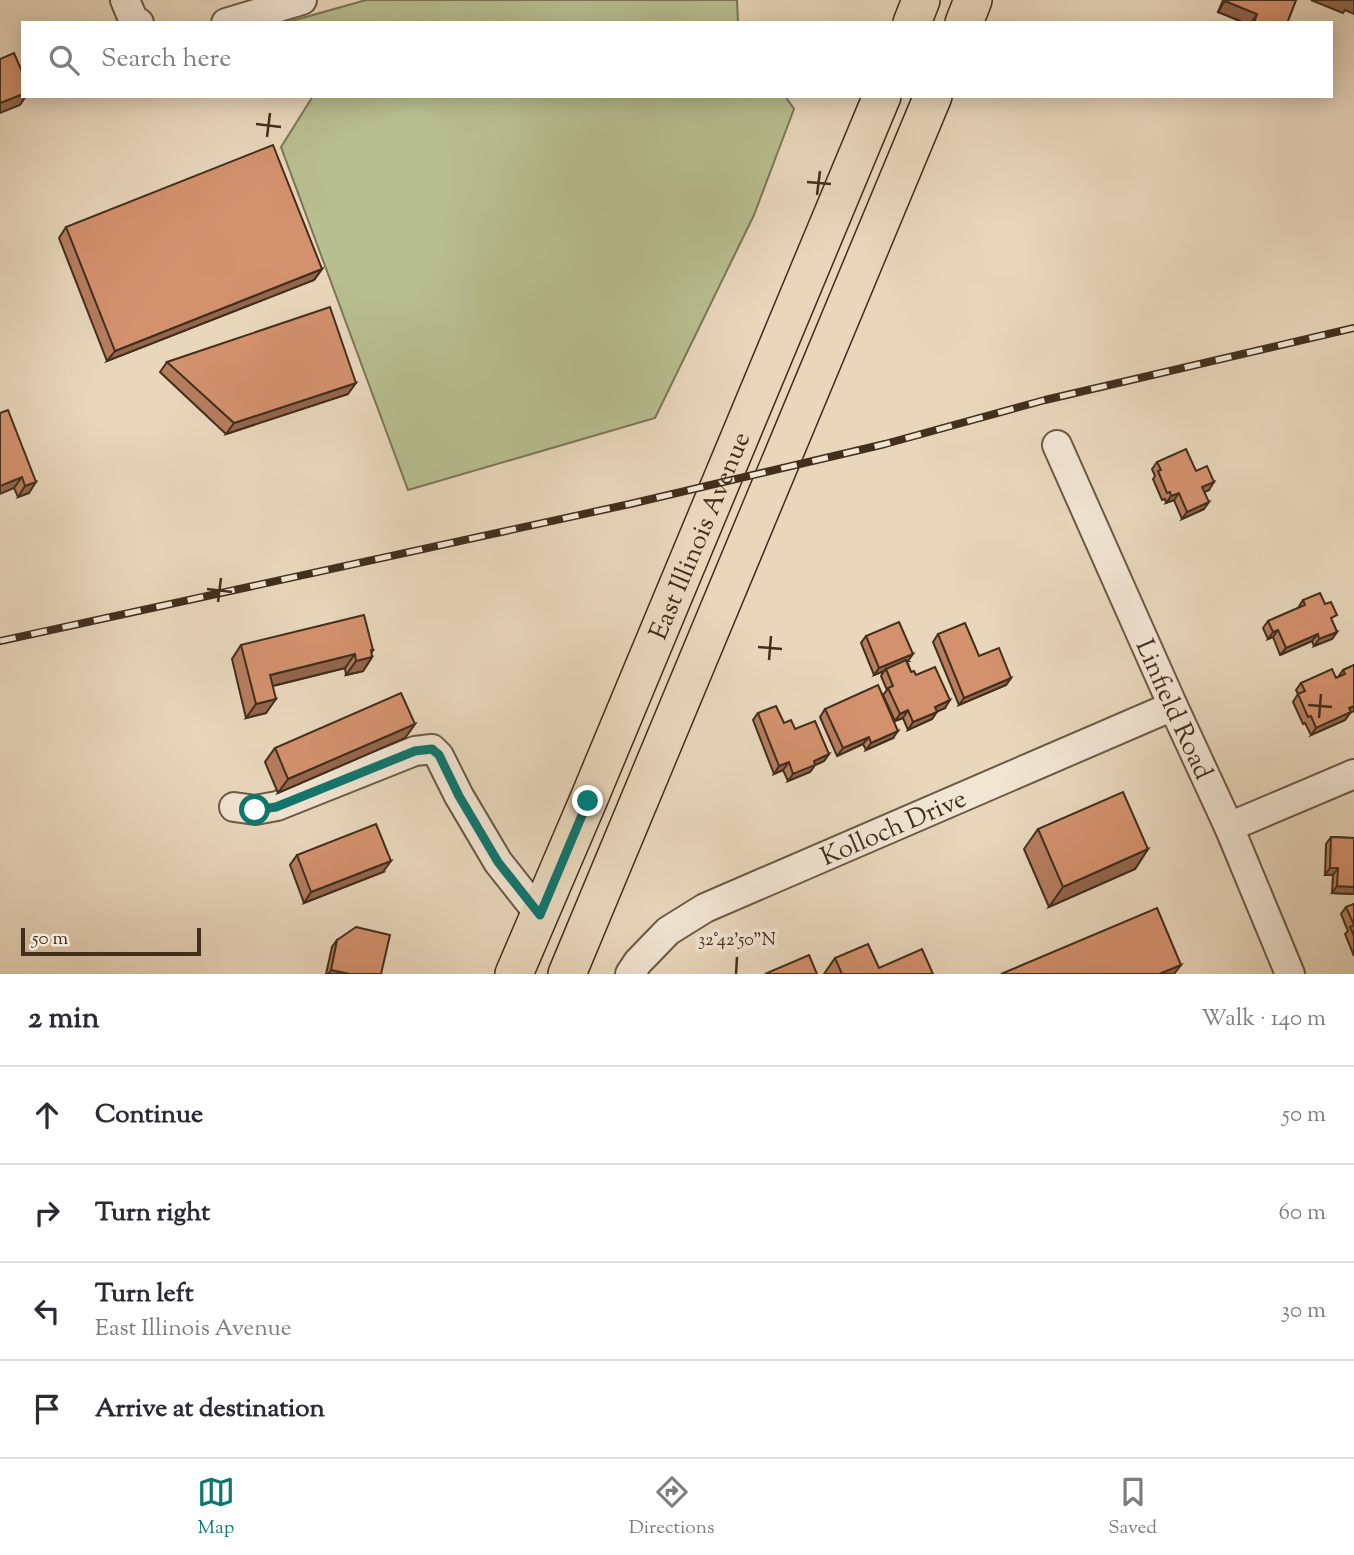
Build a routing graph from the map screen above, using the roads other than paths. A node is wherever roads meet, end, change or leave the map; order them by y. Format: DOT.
graph roads {
  1 [pos="125,0"];
  2 [pos="302,0"];
  3 [pos="921,0"];
  4 [pos="973,0"];
  5 [pos="136,21"];
  6 [pos="233,21"];
  7 [pos="913,21"];
  8 [pos="965,21"];
  9 [pos="881,98"];
  10 [pos="932,98"];
  11 [pos="1057,445"];
  12 [pos="1173,706"];
  13 [pos="1354,774"];
  14 [pos="234,807"];
  15 [pos="1230,827"];
  16 [pos="540,915"];
  17 [pos="514,974"];
  18 [pos="567,974"];
  19 [pos="630,974"];
  20 [pos="1290,974"];
  1 -- 5 [label="street"];
  2 -- 6 [label="street"];
  3 -- 7 [label="main road"];
  4 -- 8 [label="main road"];
  9 -- 16 [label="main road, East Illinois Avenue"];
  10 -- 18 [label="main road, East Illinois Avenue"];
  11 -- 12 [label="street, Linfield Road"];
  12 -- 15 [label="street, Linfield Road"];
  12 -- 19 [label="street, Kolloch Drive"];
  13 -- 15 [label="street"];
  14 -- 16 [label="street"];
  15 -- 20 [label="street, Linfield Road"];
  16 -- 17 [label="main road, East Illinois Avenue"];
}
